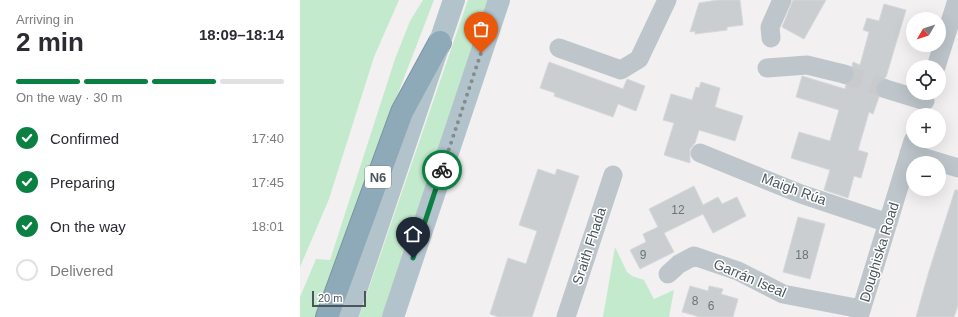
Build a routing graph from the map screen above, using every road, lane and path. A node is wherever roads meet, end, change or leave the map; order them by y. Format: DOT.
graph roads {
  1 [pos="454,0"];
  2 [pos="499,0"];
  3 [pos="667,0"];
  4 [pos="782,0"];
  5 [pos="957,0"];
  6 [pos="771,38"];
  7 [pos="440,42"];
  8 [pos="558,48"];
  9 [pos="938,60"];
  10 [pos="767,68"];
  11 [pos="844,74"];
  12 [pos="886,89"];
  13 [pos="925,103"];
  14 [pos="911,148"];
  15 [pos="913,148"];
  16 [pos="700,153"];
  17 [pos="958,168"];
  18 [pos="612,175"];
  19 [pos="888,223"];
  20 [pos="668,274"];
  21 [pos="860,313"];
  22 [pos="327,317"];
  23 [pos="347,317"];
  24 [pos="394,317"];
  25 [pos="566,317"];
  1 -- 7 [label="main road"];
  2 -- 24 [label="main road"];
  3 -- 8 [label="street"];
  4 -- 6 [label="street"];
  5 -- 9 [label="street"];
  7 -- 22 [label="highway, N6"];
  7 -- 23 [label="main road"];
  10 -- 11 [label="street"];
  12 -- 13 [label="street"];
  14 -- 19 [label="street, Doughiska Road"];
  15 -- 17 [label="street"];
  16 -- 19 [label="street, Maigh Rúa"];
  18 -- 25 [label="street, Sraith Fhada"];
  19 -- 21 [label="street, Doughiska Road"];
  20 -- 21 [label="street, Garrán Iseal"];
}
